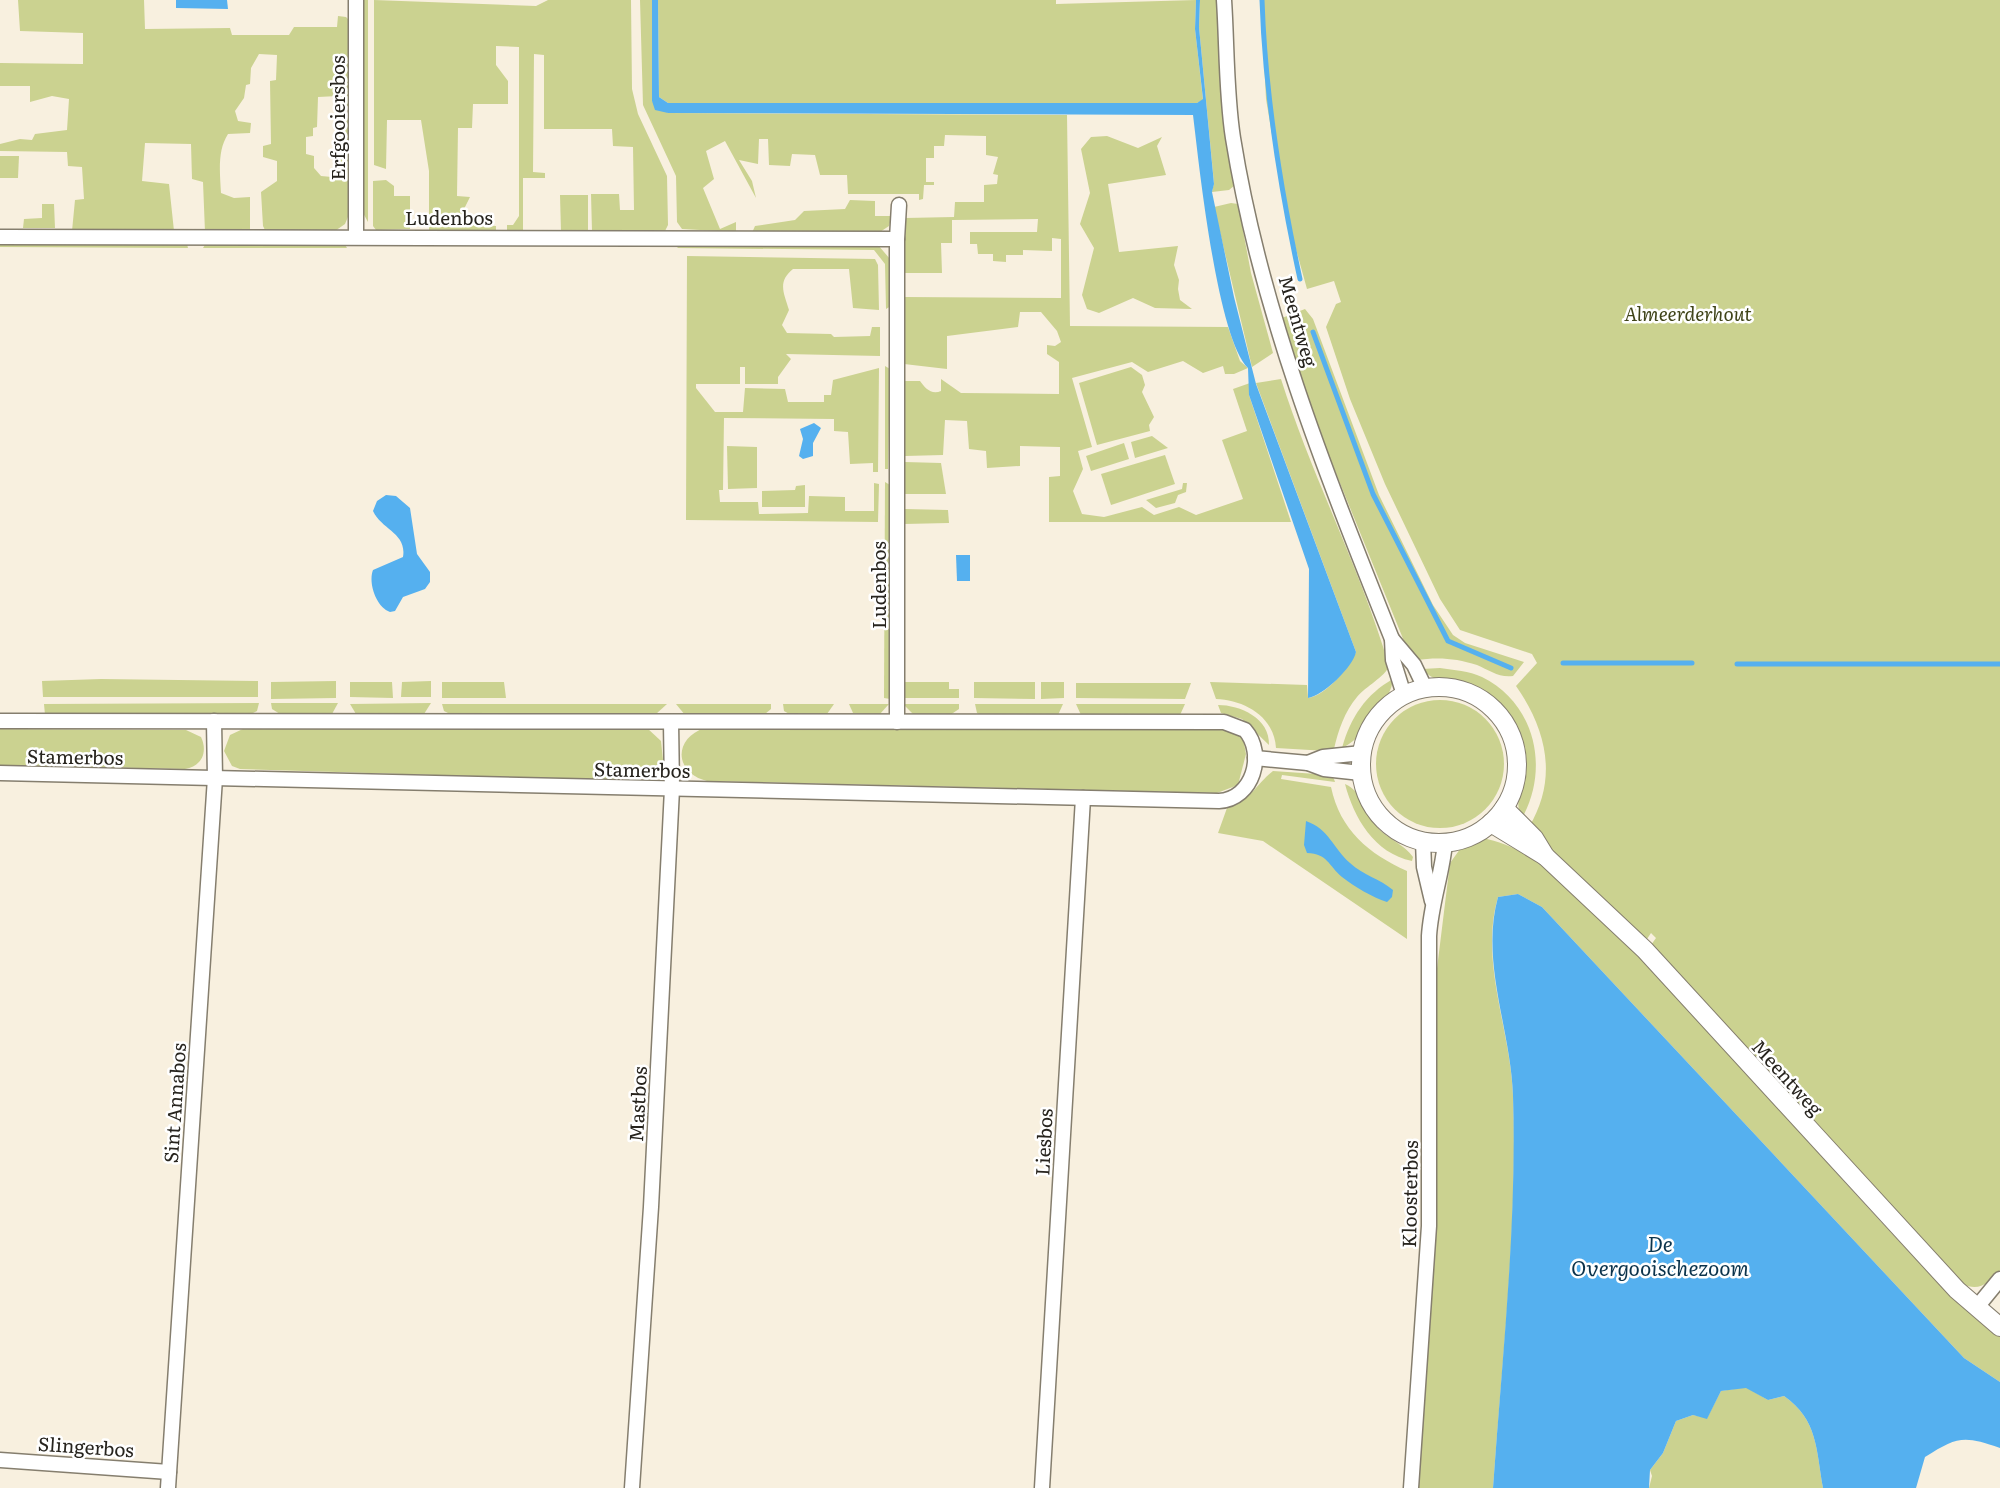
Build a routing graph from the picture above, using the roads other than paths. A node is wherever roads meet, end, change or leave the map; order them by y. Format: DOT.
graph roads {
  1 [pos="356,0"];
  2 [pos="1224,0"];
  3 [pos="899,205"];
  4 [pos="356,236"];
  5 [pos="0,237"];
  6 [pos="897,239"];
  7 [pos="1392,639"];
  8 [pos="1425,688"];
  9 [pos="1404,695"];
  10 [pos="0,721"];
  11 [pos="214,721"];
  12 [pos="671,722"];
  13 [pos="897,722"];
  14 [pos="1362,752"];
  15 [pos="1255,758"];
  16 [pos="1308,763"];
  17 [pos="0,773"];
  18 [pos="1361,773"];
  19 [pos="215,778"];
  20 [pos="672,789"];
  21 [pos="1083,798"];
  22 [pos="1504,808"];
  23 [pos="1491,823"];
  24 [pos="1423,841"];
  25 [pos="1445,843"];
  26 [pos="1545,856"];
  27 [pos="1432,901"];
  28 [pos="2000,1279"];
  29 [pos="1977,1307"];
  30 [pos="2000,1327"];
  31 [pos="0,1460"];
  32 [pos="169,1472"];
  33 [pos="168,1488"];
  34 [pos="632,1488"];
  35 [pos="1041,1488"];
  36 [pos="1411,1488"];
  1 -- 4 [label="street, Erfgooiersbos"];
  2 -- 7 [label="street, Meentweg"];
  3 -- 6 [label="street, Ludenbos"];
  4 -- 5 [label="street, Ludenbos"];
  4 -- 6 [label="street, Ludenbos"];
  6 -- 13 [label="street, Ludenbos"];
  7 -- 8 [label="street, Meentweg"];
  7 -- 9 [label="street, Meentweg"];
  8 -- 9 [label="street"];
  8 -- 22 [label="street"];
  9 -- 14 [label="street"];
  10 -- 11 [label="street, Stamerbos"];
  11 -- 12 [label="street, Stamerbos"];
  11 -- 19 [label="street, Sint Annabos"];
  12 -- 13 [label="street, Stamerbos"];
  12 -- 20 [label="street, Mastbos"];
  13 -- 15 [label="street, Stamerbos"];
  14 -- 16 [label="street"];
  14 -- 18 [label="street"];
  15 -- 16 [label="street"];
  15 -- 21 [label="street, Stamerbos"];
  16 -- 18 [label="street"];
  17 -- 19 [label="street, Stamerbos"];
  18 -- 24 [label="street"];
  19 -- 20 [label="street, Stamerbos"];
  19 -- 32 [label="street, Sint Annabos"];
  20 -- 21 [label="street, Stamerbos"];
  20 -- 34 [label="street, Mastbos"];
  21 -- 35 [label="street, Liesbos"];
  22 -- 23 [label="street"];
  22 -- 26 [label="street, Meentweg"];
  23 -- 25 [label="street"];
  23 -- 26 [label="street, Meentweg"];
  24 -- 25 [label="street"];
  24 -- 27 [label="street, Kloosterbos"];
  25 -- 27 [label="street, Kloosterbos"];
  26 -- 29 [label="street, Meentweg"];
  27 -- 36 [label="street, Kloosterbos"];
  28 -- 29 [label="street"];
  29 -- 30 [label="street, Meentweg"];
  31 -- 32 [label="street, Slingerbos"];
  32 -- 33 [label="street, Sint Annabos"];
}
